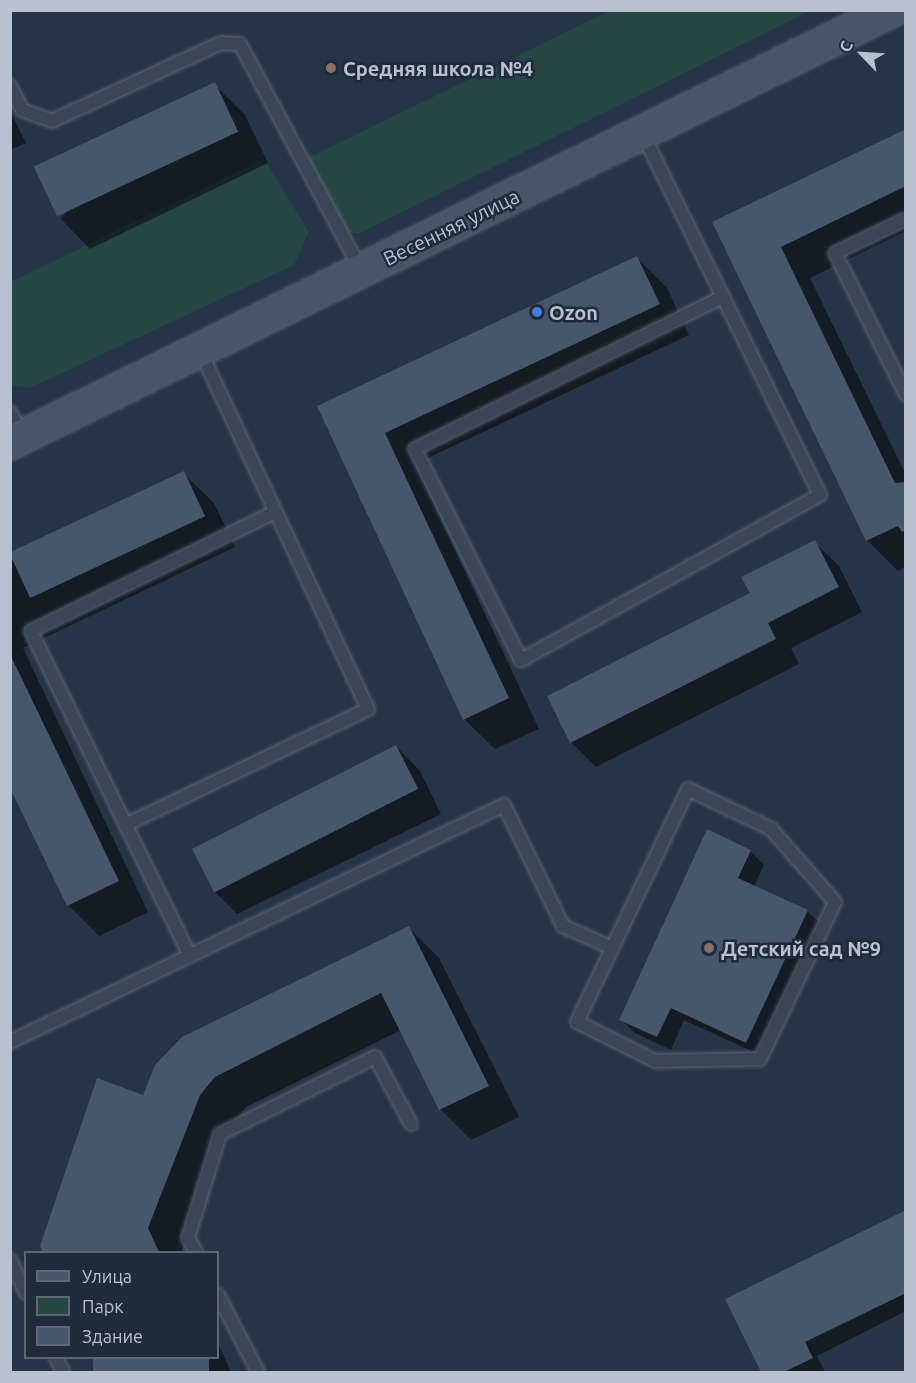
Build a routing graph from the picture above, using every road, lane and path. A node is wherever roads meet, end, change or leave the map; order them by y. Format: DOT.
graph roads {
  1 [pos="877,14"];
  2 [pos="10,86"];
  3 [pos="642,133"];
  4 [pos="906,219"];
  5 [pos="361,271"];
  6 [pos="723,297"];
  7 [pos="200,350"];
  8 [pos="906,395"];
  9 [pos="15,430"];
  10 [pos="275,512"];
  11 [pos="125,825"];
  12 [pos="612,948"];
  13 [pos="190,956"];
  14 [pos="10,1042"];
  15 [pos="411,1124"];
  16 [pos="195,1251"];
  17 [pos="10,1260"];
  18 [pos="24,1289"];
  19 [pos="219,1297"];
  20 [pos="258,1372"];
  1 -- 3 [label="street, Весенняя улица"];
  2 -- 5 [label="lane"];
  3 -- 5 [label="street, Весенняя улица"];
  3 -- 6 [label="lane"];
  4 -- 8 [label="lane"];
  5 -- 7 [label="street, Весенняя улица"];
  6 -- 6 [label="lane"];
  7 -- 9 [label="street, Весенняя улица"];
  7 -- 10 [label="lane"];
  10 -- 11 [label="lane"];
  10 -- 11 [label="lane"];
  11 -- 13 [label="lane"];
  12 -- 12 [label="lane"];
  12 -- 13 [label="lane"];
  13 -- 14 [label="lane"];
  15 -- 16 [label="lane"];
  17 -- 18 [label="lane"];
  19 -- 20 [label="lane"];
}
